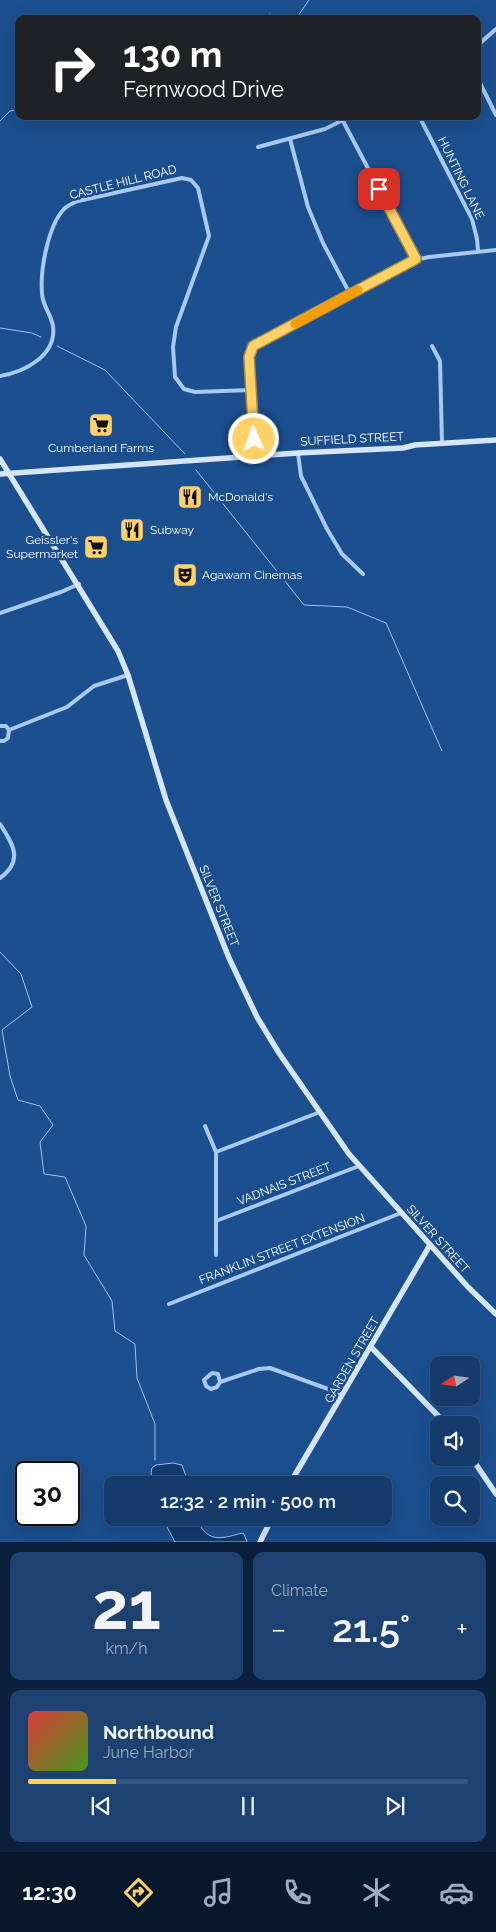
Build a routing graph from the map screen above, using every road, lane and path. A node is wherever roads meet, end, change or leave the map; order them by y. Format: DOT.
graph roads {
  1 [pos="496,29"];
  2 [pos="481,42"];
  3 [pos="481,85"];
  4 [pos="496,114"];
  5 [pos="343,120"];
  6 [pos="421,120"];
  7 [pos="290,139"];
  8 [pos="258,146"];
  9 [pos="496,250"];
  10 [pos="478,251"];
  11 [pos="416,259"];
  12 [pos="350,294"];
  13 [pos="432,346"];
  14 [pos="0,376"];
  15 [pos="251,390"];
  16 [pos="496,440"];
  17 [pos="442,443"];
  18 [pos="298,453"];
  19 [pos="255,456"];
  20 [pos="0,459"];
  21 [pos="8,472"];
  22 [pos="0,474"];
  23 [pos="363,574"];
  24 [pos="79,584"];
  25 [pos="0,613"];
  26 [pos="128,675"];
  27 [pos="0,726"];
  28 [pos="9,730"];
  29 [pos="0,741"];
  30 [pos="0,824"];
  31 [pos="0,878"];
  32 [pos="320,1112"];
  33 [pos="205,1126"];
  34 [pos="216,1152"];
  35 [pos="359,1166"];
  36 [pos="402,1213"];
  37 [pos="216,1221"];
  38 [pos="430,1245"];
  39 [pos="216,1255"];
  40 [pos="169,1304"];
  41 [pos="496,1314"];
  42 [pos="371,1346"];
  43 [pos="220,1382"];
  44 [pos="343,1394"];
  45 [pos="438,1416"];
  46 [pos="478,1466"];
  47 [pos="294,1476"];
  48 [pos="496,1494"];
  49 [pos="268,1526"];
  50 [pos="260,1542"];
  1 -- 2 [label="street"];
  3 -- 4 [label="street"];
  5 -- 7 [label="street"];
  5 -- 11 [label="street"];
  6 -- 10 [label="street, HUNTING LANE"];
  7 -- 8 [label="street"];
  7 -- 12 [label="street"];
  9 -- 10 [label="street"];
  10 -- 11 [label="street"];
  11 -- 12 [label="street"];
  12 -- 15 [label="street"];
  13 -- 17 [label="street"];
  14 -- 15 [label="street, CASTLE HILL ROAD"];
  15 -- 19 [label="street"];
  16 -- 17 [label="street, SUFFIELD STREET"];
  17 -- 18 [label="street, SUFFIELD STREET"];
  18 -- 19 [label="street, SUFFIELD STREET"];
  18 -- 23 [label="street"];
  19 -- 21 [label="street, SUFFIELD STREET"];
  20 -- 21 [label="street, SILVER STREET"];
  21 -- 22 [label="street, SUFFIELD STREET"];
  21 -- 24 [label="street, SILVER STREET"];
  24 -- 25 [label="street"];
  24 -- 26 [label="street, SILVER STREET"];
  26 -- 28 [label="street"];
  26 -- 32 [label="street, SILVER STREET"];
  27 -- 28 [label="street"];
  28 -- 29 [label="street"];
  30 -- 31 [label="street"];
  32 -- 34 [label="street"];
  32 -- 35 [label="street, SILVER STREET"];
  33 -- 34 [label="street"];
  34 -- 37 [label="street"];
  35 -- 36 [label="street, SILVER STREET"];
  35 -- 37 [label="street, VADNAIS STREET"];
  36 -- 38 [label="street, SILVER STREET"];
  36 -- 40 [label="street, FRANKLIN STREET EXTENSION"];
  37 -- 39 [label="street"];
  38 -- 41 [label="street, SILVER STREET"];
  38 -- 42 [label="street, GARDEN STREET"];
  42 -- 44 [label="street, GARDEN STREET"];
  42 -- 45 [label="street"];
  43 -- 43 [label="street"];
  43 -- 44 [label="street"];
  44 -- 47 [label="street, GARDEN STREET"];
  46 -- 48 [label="street"];
  49 -- 50 [label="street"];
}
